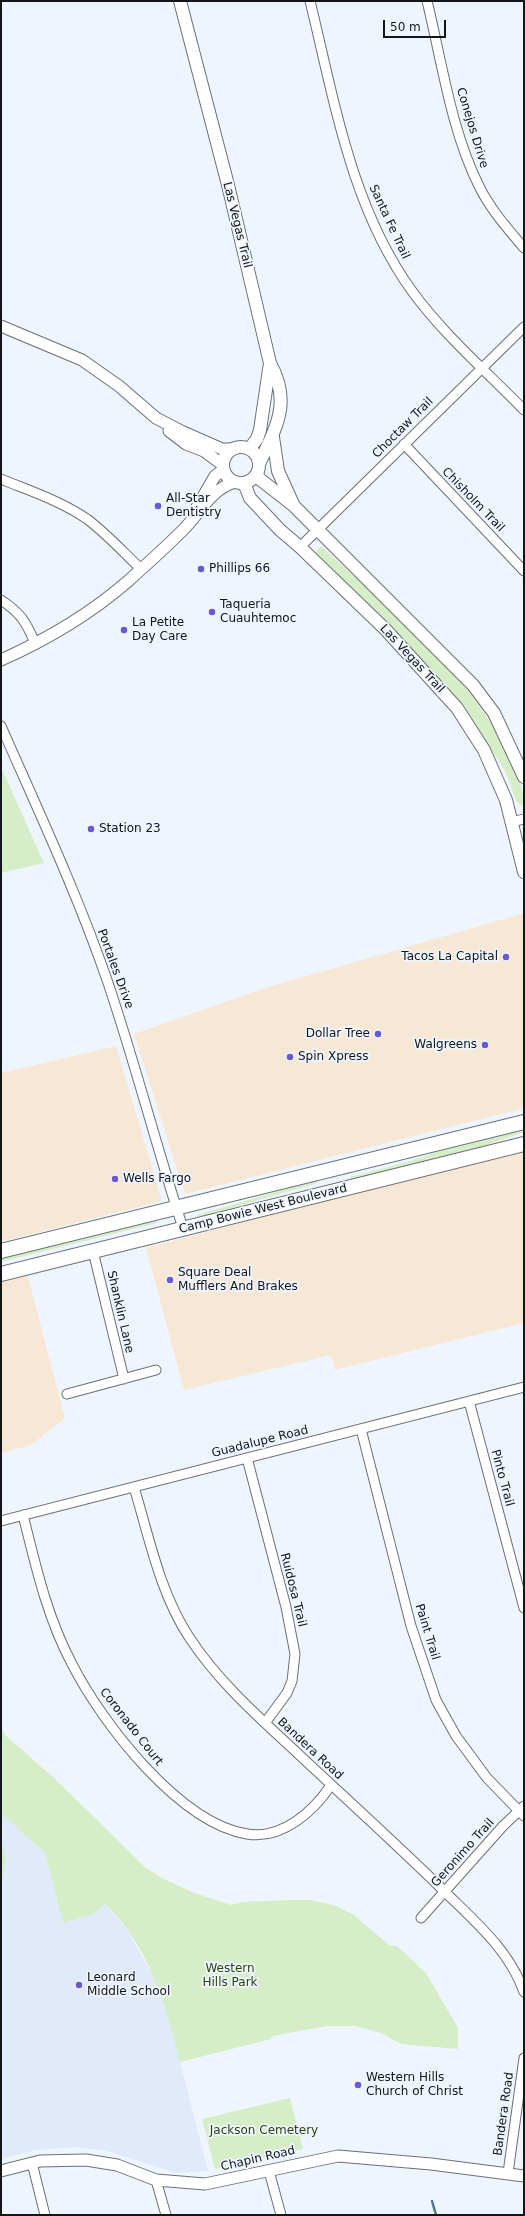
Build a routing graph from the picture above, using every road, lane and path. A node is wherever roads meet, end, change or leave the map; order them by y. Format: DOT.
graph roads {
  1 [pos="180,1"];
  2 [pos="310,1"];
  3 [pos="427,1"];
  4 [pos="524,248"];
  5 [pos="1,326"];
  6 [pos="524,327"];
  7 [pos="270,363"];
  8 [pos="482,367"];
  9 [pos="524,410"];
  10 [pos="156,418"];
  11 [pos="273,437"];
  12 [pos="404,444"];
  13 [pos="250,448"];
  14 [pos="234,449"];
  15 [pos="223,467"];
  16 [pos="259,468"];
  17 [pos="1,479"];
  18 [pos="240,483"];
  19 [pos="293,505"];
  20 [pos="195,513"];
  21 [pos="317,530"];
  22 [pos="300,547"];
  23 [pos="141,569"];
  24 [pos="524,571"];
  25 [pos="1,600"];
  26 [pos="34,644"];
  27 [pos="1,660"];
  28 [pos="1,726"];
  29 [pos="524,777"];
  30 [pos="524,818"];
  31 [pos="511,822"];
  32 [pos="524,872"];
  33 [pos="524,1122"];
  34 [pos="524,1144"];
  35 [pos="333,1169"];
  36 [pos="339,1190"];
  37 [pos="176,1208"];
  38 [pos="182,1228"];
  39 [pos="1,1251"];
  40 [pos="93,1251"];
  41 [pos="1,1274"];
  42 [pos="156,1370"];
  43 [pos="124,1379"];
  44 [pos="524,1387"];
  45 [pos="67,1394"];
  46 [pos="469,1401"];
  47 [pos="361,1429"];
  48 [pos="247,1458"];
  49 [pos="134,1487"];
  50 [pos="23,1516"];
  51 [pos="1,1521"];
  52 [pos="524,1608"];
  53 [pos="265,1723"];
  54 [pos="331,1785"];
  55 [pos="522,1811"];
  56 [pos="445,1892"];
  57 [pos="421,1918"];
  58 [pos="524,1992"];
  59 [pos="524,2058"];
  60 [pos="32,2163"];
  61 [pos="1,2171"];
  62 [pos="269,2171"];
  63 [pos="508,2173"];
  64 [pos="524,2176"];
  65 [pos="156,2180"];
  66 [pos="45,2215"];
  67 [pos="166,2215"];
  68 [pos="281,2215"];
  1 -- 7 [label="main road, Las Vegas Trail"];
  2 -- 8 [label="street, Santa Fe Trail"];
  3 -- 4 [label="street, Conejos Drive"];
  5 -- 10 [label="street"];
  6 -- 8 [label="street, Choctaw Trail"];
  7 -- 11 [label="main road"];
  7 -- 13 [label="main road, Las Vegas Trail"];
  8 -- 9 [label="street, Santa Fe Trail"];
  8 -- 12 [label="street, Choctaw Trail"];
  10 -- 14 [label="street"];
  10 -- 15 [label="street"];
  11 -- 16 [label="main road"];
  11 -- 19 [label="main road"];
  12 -- 21 [label="street, Choctaw Trail"];
  12 -- 24 [label="street, Chisholm Trail"];
  13 -- 14 [label="main road"];
  13 -- 16 [label="main road"];
  14 -- 15 [label="main road"];
  15 -- 18 [label="main road"];
  15 -- 20 [label="street"];
  16 -- 18 [label="main road"];
  16 -- 19 [label="main road"];
  17 -- 23 [label="street"];
  18 -- 20 [label="street"];
  18 -- 22 [label="main road, Las Vegas Trail"];
  19 -- 21 [label="main road, Las Vegas Trail"];
  20 -- 23 [label="street"];
  21 -- 22 [label="street, Choctaw Trail"];
  21 -- 29 [label="main road, Las Vegas Trail"];
  22 -- 31 [label="main road, Las Vegas Trail"];
  23 -- 26 [label="street"];
  25 -- 26 [label="street"];
  26 -- 27 [label="street"];
  28 -- 37 [label="street, Portales Drive"];
  30 -- 31 [label="street"];
  31 -- 32 [label="main road, Las Vegas Trail"];
  33 -- 35 [label="main road, Camp Bowie West Boulevard"];
  34 -- 36 [label="main road, Camp Bowie West Boulevard"];
  35 -- 36 [label="main road"];
  35 -- 37 [label="main road, Camp Bowie West Boulevard"];
  36 -- 38 [label="main road, Camp Bowie West Boulevard"];
  37 -- 38 [label="street, Portales Drive"];
  37 -- 39 [label="main road, Camp Bowie West Boulevard"];
  38 -- 40 [label="main road, Camp Bowie West Boulevard"];
  40 -- 41 [label="main road, Camp Bowie West Boulevard"];
  40 -- 43 [label="street, Shanklin Lane"];
  42 -- 43 [label="street"];
  43 -- 45 [label="street"];
  44 -- 46 [label="street, Guadalupe Road"];
  46 -- 47 [label="street, Guadalupe Road"];
  46 -- 52 [label="street, Pinto Trail"];
  47 -- 48 [label="street, Guadalupe Road"];
  47 -- 55 [label="street, Paint Trail"];
  48 -- 49 [label="street, Guadalupe Road"];
  48 -- 53 [label="street, Ruidosa Trail"];
  49 -- 50 [label="street, Guadalupe Road"];
  49 -- 53 [label="street, Bandera Road"];
  50 -- 51 [label="street, Guadalupe Road"];
  50 -- 54 [label="street, Coronado Court"];
  53 -- 54 [label="street, Bandera Road"];
  54 -- 56 [label="street, Bandera Road"];
  55 -- 56 [label="street, Geronimo Trail"];
  56 -- 57 [label="street, Geronimo Trail"];
  56 -- 58 [label="street, Bandera Road"];
  59 -- 63 [label="street, Bandera Road"];
  60 -- 61 [label="street, Chapin Road"];
  60 -- 65 [label="street, Chapin Road"];
  60 -- 66 [label="street"];
  62 -- 63 [label="street, Chapin Road"];
  62 -- 65 [label="street, Chapin Road"];
  62 -- 68 [label="street"];
  63 -- 64 [label="street, Chapin Road"];
  65 -- 67 [label="street"];
}
